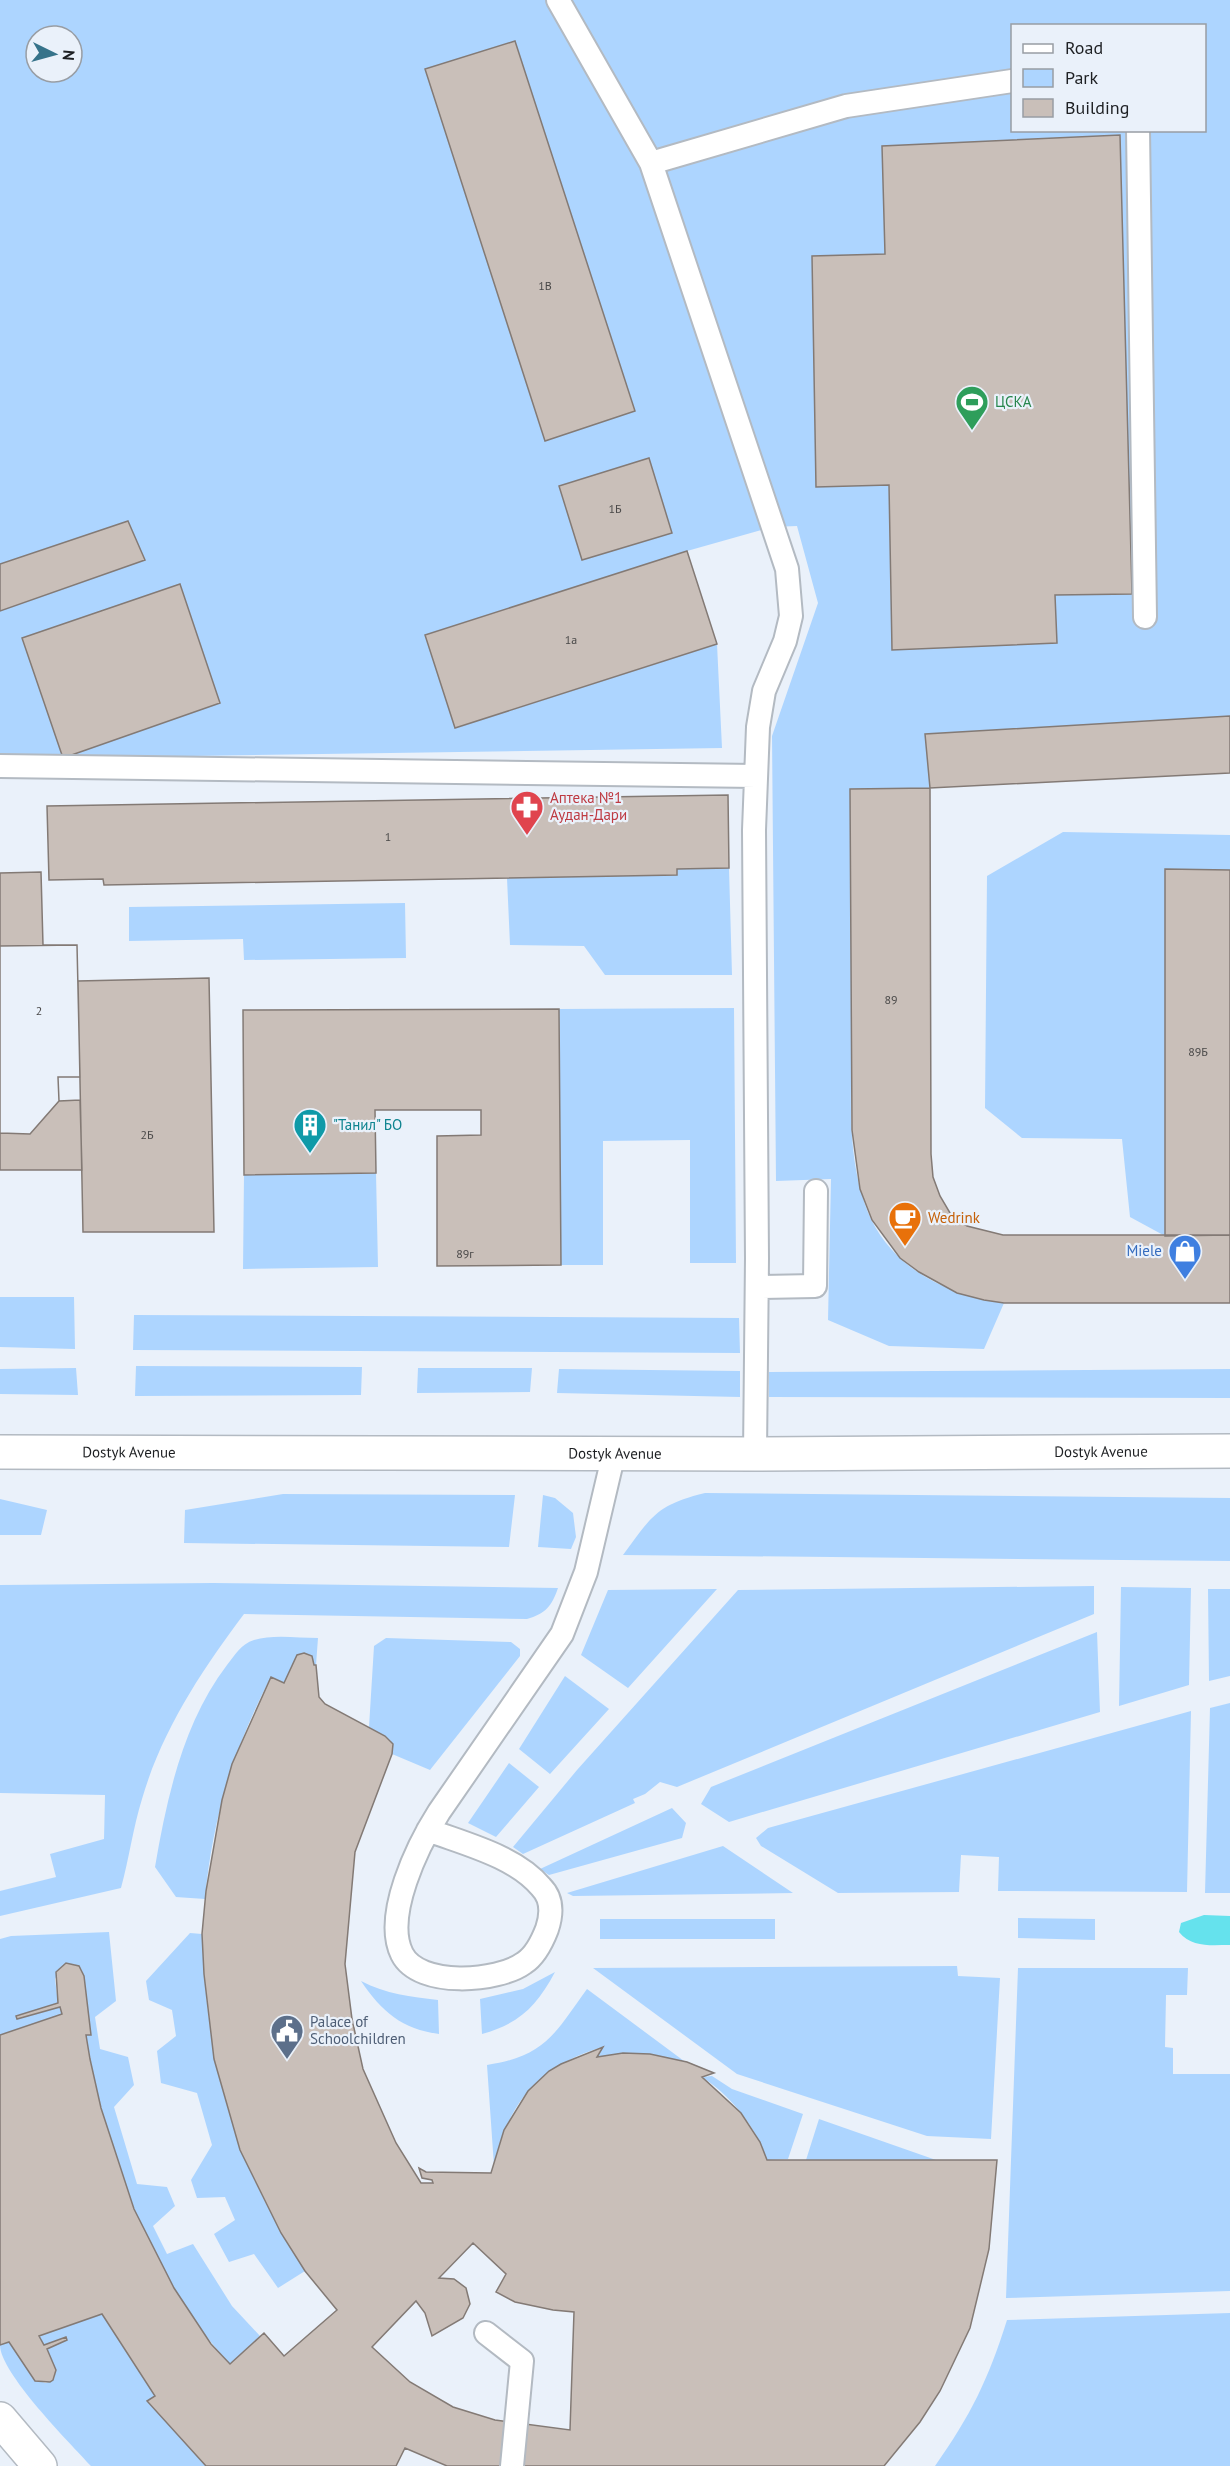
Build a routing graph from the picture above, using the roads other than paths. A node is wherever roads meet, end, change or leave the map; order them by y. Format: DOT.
graph roads {
  1 [pos="558,0"];
  2 [pos="1011,81"];
  3 [pos="1138,132"];
  4 [pos="651,163"];
  5 [pos="1145,617"];
  6 [pos="0,766"];
  7 [pos="756,776"];
  8 [pos="816,1191"];
  9 [pos="757,1287"];
  10 [pos="1230,1451"];
  11 [pos="0,1452"];
  12 [pos="614,1453"];
  13 [pos="754,1454"];
  14 [pos="428,1830"];
  15 [pos="486,2333"];
  16 [pos="0,2419"];
  17 [pos="40,2466"];
  18 [pos="512,2466"];
  1 -- 4 [label="lane"];
  2 -- 4 [label="lane"];
  3 -- 5 [label="lane"];
  4 -- 7 [label="lane"];
  6 -- 7 [label="lane"];
  7 -- 9 [label="lane"];
  8 -- 9 [label="lane"];
  9 -- 13 [label="lane"];
  10 -- 13 [label="main road, Dostyk Avenue"];
  11 -- 12 [label="main road, Dostyk Avenue"];
  12 -- 13 [label="main road, Dostyk Avenue"];
  12 -- 14 [label="lane"];
  14 -- 14 [label="lane"];
  15 -- 18 [label="lane"];
  16 -- 17 [label="main road"];
}
